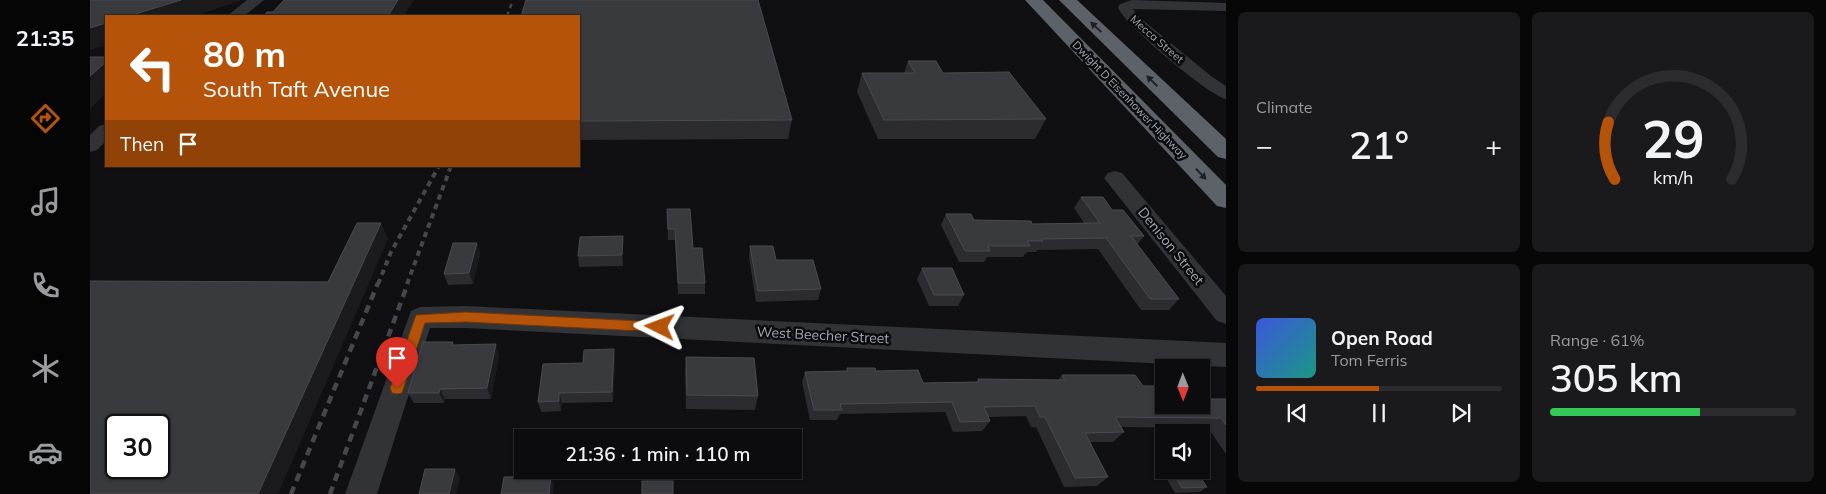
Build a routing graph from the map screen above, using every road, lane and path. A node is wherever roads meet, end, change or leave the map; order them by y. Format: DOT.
graph roads {
  1 [pos="257,0"];
  2 [pos="1033,0"];
  3 [pos="1067,0"];
  4 [pos="1226,7"];
  5 [pos="235,15"];
  6 [pos="1226,94"];
  7 [pos="105,131"];
  8 [pos="90,146"];
  9 [pos="1226,152"];
  10 [pos="1115,178"];
  11 [pos="1226,200"];
  12 [pos="1226,314"];
  13 [pos="1226,355"];
  14 [pos="361,494"];
  1 -- 5 [label="street"];
  2 -- 11 [label="highway, Dwight D Eisenhower Highway, one-way"];
  9 -- 3 [label="highway, Dwight D Eisenhower Highway, one-way"];
  4 -- 6 [label="street, Mecca Street"];
  7 -- 8 [label="street"];
  10 -- 12 [label="street, Denison Street"];
  13 -- 14 [label="street, West Beecher Street"];
}
